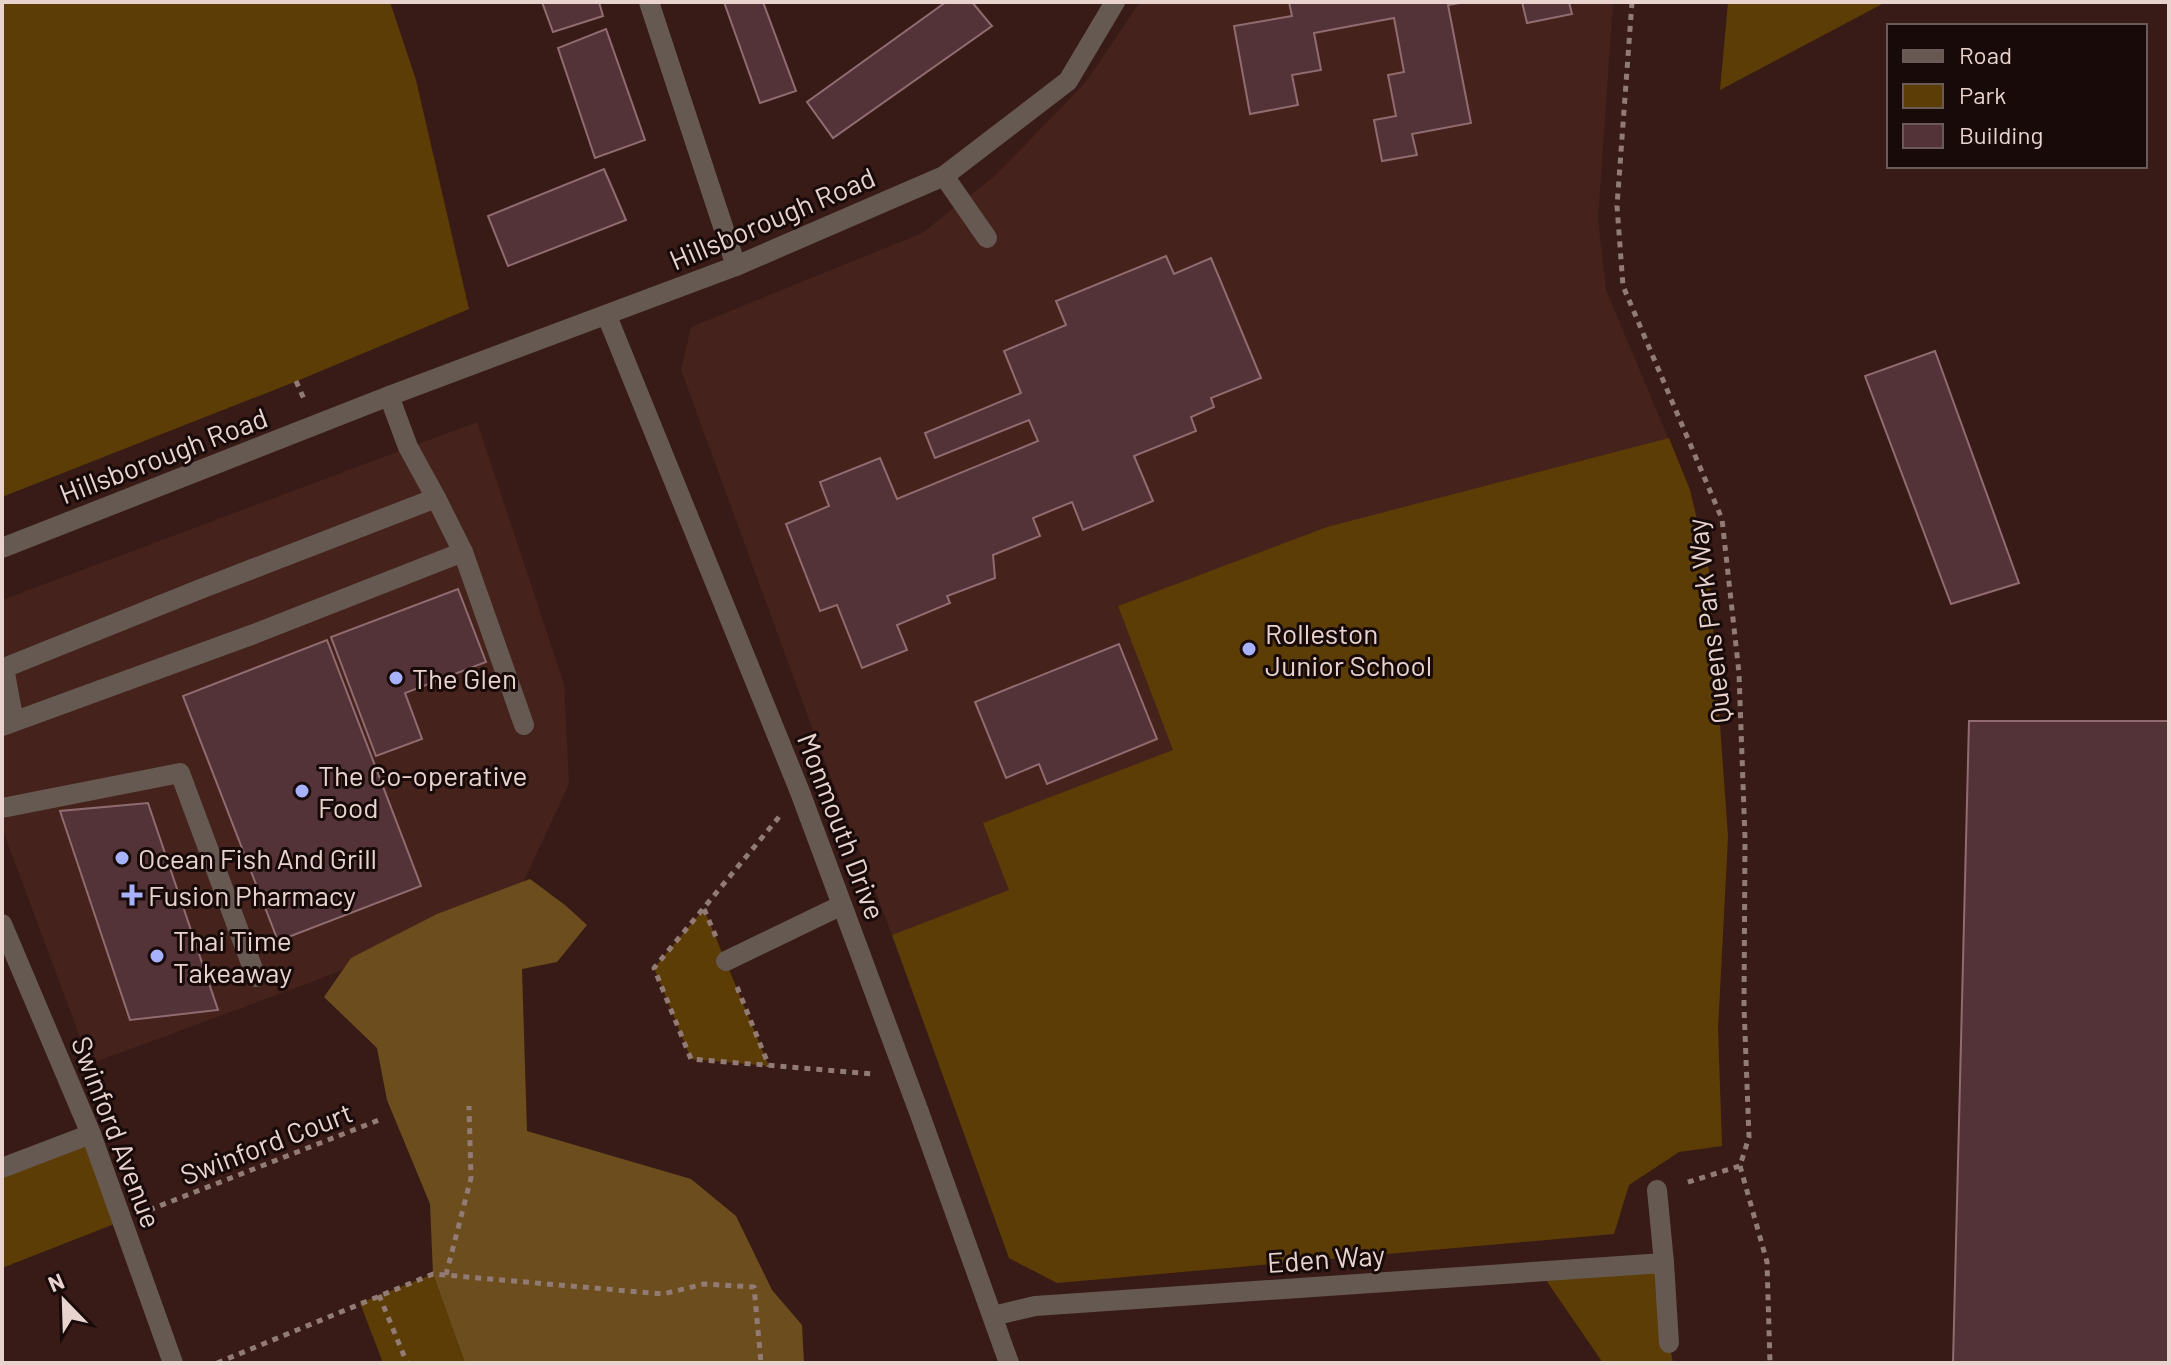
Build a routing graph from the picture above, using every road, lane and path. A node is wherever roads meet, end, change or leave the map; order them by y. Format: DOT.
graph roads {
  1 [pos="649,2"];
  2 [pos="1115,2"];
  3 [pos="1632,2"];
  4 [pos="944,176"];
  5 [pos="987,238"];
  6 [pos="736,266"];
  7 [pos="607,316"];
  8 [pos="389,396"];
  9 [pos="436,498"];
  10 [pos="2,548"];
  11 [pos="463,552"];
  12 [pos="8,724"];
  13 [pos="524,725"];
  14 [pos="2,808"];
  15 [pos="842,905"];
  16 [pos="2,924"];
  17 [pos="726,961"];
  18 [pos="256,977"];
  19 [pos="469,1106"];
  20 [pos="379,1120"];
  21 [pos="91,1134"];
  22 [pos="1740,1166"];
  23 [pos="2,1168"];
  24 [pos="1657,1190"];
  25 [pos="122,1221"];
  26 [pos="1664,1263"];
  27 [pos="446,1275"];
  28 [pos="379,1295"];
  29 [pos="993,1316"];
  30 [pos="1669,1343"];
  31 [pos="173,1363"];
  32 [pos="217,1363"];
  33 [pos="407,1363"];
  34 [pos="761,1363"];
  35 [pos="1009,1363"];
  36 [pos="1770,1363"];
  1 -- 6 [label="street"];
  2 -- 4 [label="street, Hillsborough Road"];
  3 -- 22 [label="path, Queens Park Way"];
  4 -- 5 [label="street"];
  4 -- 6 [label="street, Hillsborough Road"];
  6 -- 7 [label="street, Hillsborough Road"];
  7 -- 8 [label="street, Hillsborough Road"];
  7 -- 15 [label="street, Monmouth Drive"];
  8 -- 9 [label="street"];
  8 -- 10 [label="street, Hillsborough Road"];
  9 -- 11 [label="street"];
  9 -- 12 [label="street"];
  11 -- 12 [label="street"];
  11 -- 13 [label="street"];
  14 -- 18 [label="street"];
  15 -- 17 [label="street"];
  15 -- 29 [label="street, Monmouth Drive"];
  16 -- 21 [label="street, Swinford Avenue"];
  19 -- 27 [label="path"];
  20 -- 25 [label="path, Swinford Court"];
  21 -- 23 [label="street"];
  21 -- 25 [label="street, Swinford Avenue"];
  22 -- 24 [label="path"];
  22 -- 36 [label="path"];
  24 -- 26 [label="street"];
  25 -- 31 [label="street, Swinford Avenue"];
  26 -- 29 [label="street, Eden Way"];
  26 -- 30 [label="street"];
  27 -- 28 [label="path"];
  27 -- 34 [label="path"];
  28 -- 32 [label="path"];
  28 -- 33 [label="path"];
  29 -- 35 [label="street, Monmouth Drive"];
}
